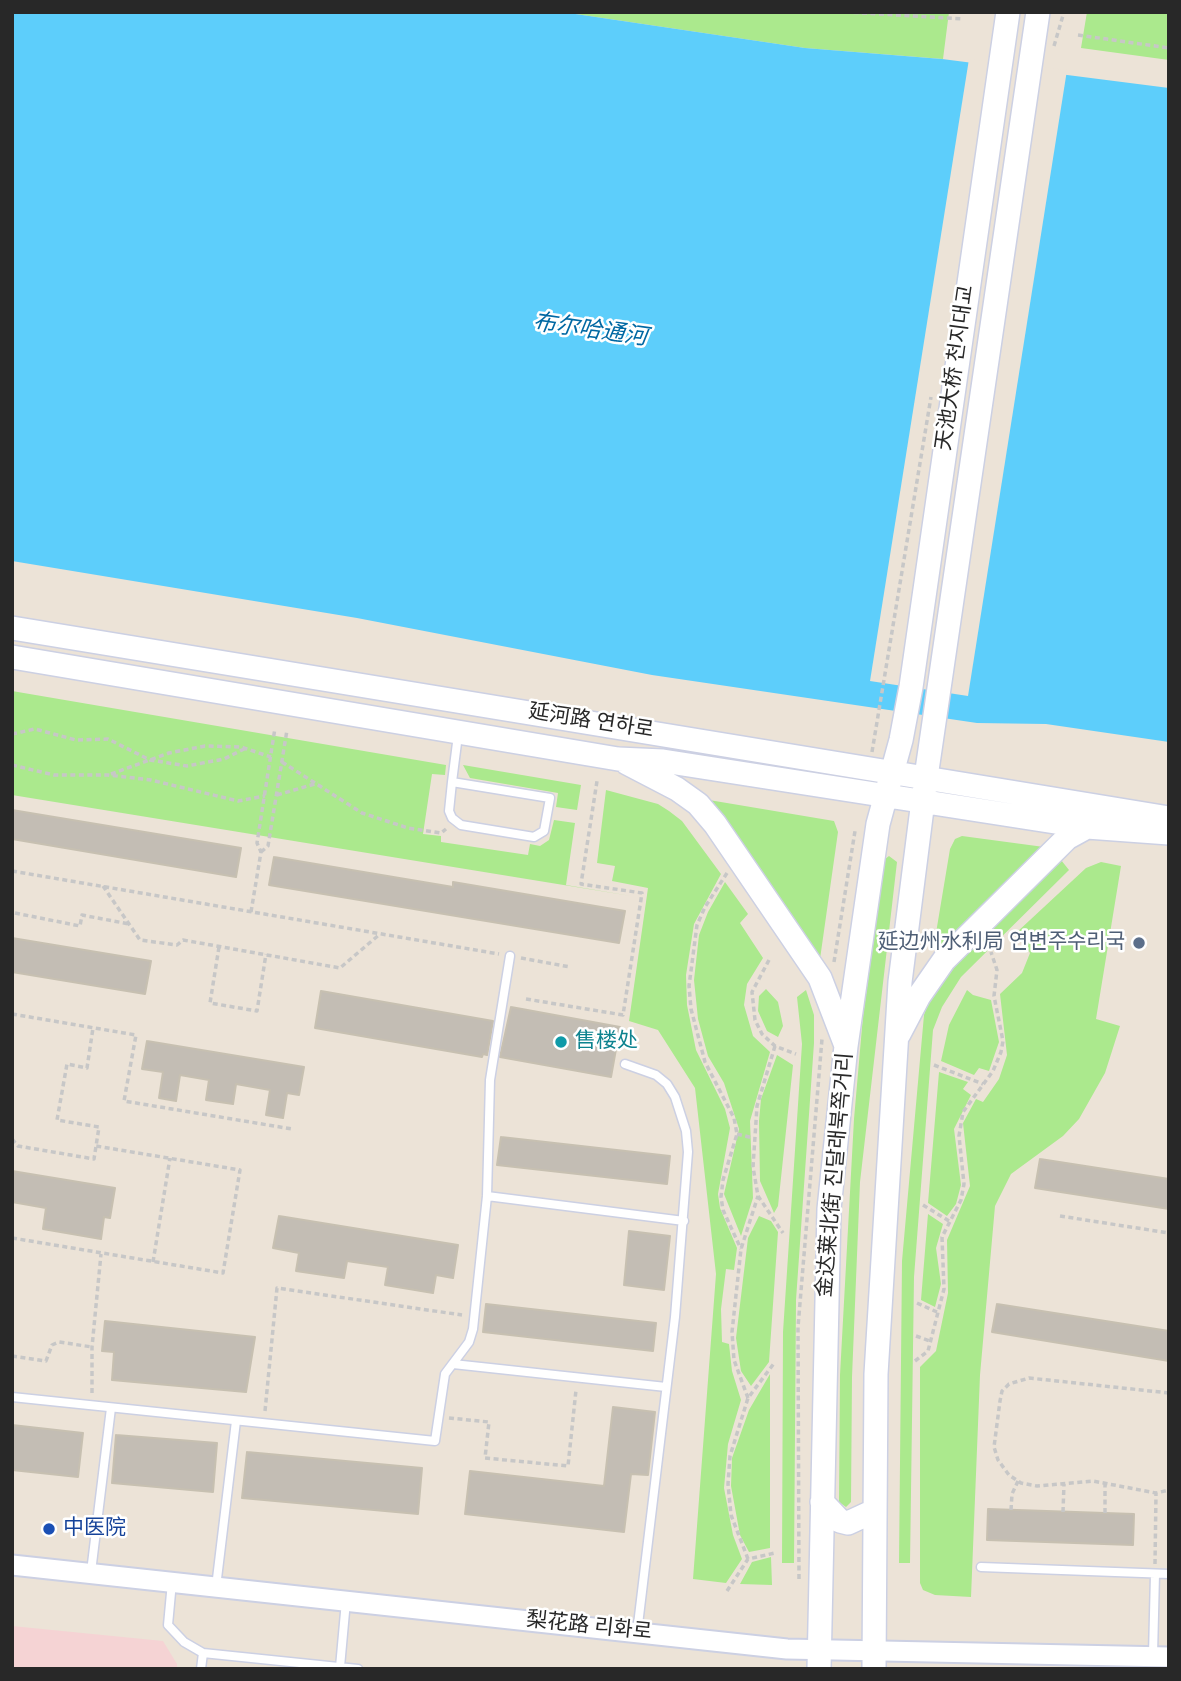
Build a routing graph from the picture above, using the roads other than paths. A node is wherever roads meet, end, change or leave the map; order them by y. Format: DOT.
graph roads {
  1 [pos="1008,12"];
  2 [pos="1038,12"];
  3 [pos="12,628"];
  4 [pos="12,657"];
  5 [pos="911,687"];
  6 [pos="459,732"];
  7 [pos="618,759"];
  8 [pos="892,772"];
  9 [pos="926,777"];
  10 [pos="452,782"];
  11 [pos="886,796"];
  12 [pos="923,802"];
  13 [pos="1169,818"];
  14 [pos="1087,827"];
  15 [pos="1169,833"];
  16 [pos="510,956"];
  17 [pos="894,1043"];
  18 [pos="846,1046"];
  19 [pos="625,1064"];
  20 [pos="486,1196"];
  21 [pos="684,1221"];
  22 [pos="453,1364"];
  23 [pos="667,1387"];
  24 [pos="12,1397"];
  25 [pos="111,1408"];
  26 [pos="236,1421"];
  27 [pos="822,1502"];
  28 [pos="874,1511"];
  29 [pos="12,1565"];
  30 [pos="981,1567"];
  31 [pos="91,1573"];
  32 [pos="1155,1574"];
  33 [pos="1169,1574"];
  34 [pos="172,1582"];
  35 [pos="216,1587"];
  36 [pos="346,1601"];
  37 [pos="637,1633"];
  38 [pos="203,1653"];
  39 [pos="1161,1657"];
  40 [pos="819,1659"];
  41 [pos="874,1660"];
  42 [pos="340,1667"];
  43 [pos="201,1669"];
  44 [pos="358,1669"];
  1 -- 5 [label="main road, 天池大桥 천지대교"];
  2 -- 9 [label="main road, 天池大桥 천지대교"];
  3 -- 8 [label="main road, 延河路 연하로"];
  4 -- 6 [label="main road, 延河路 연하로"];
  5 -- 8 [label="main road, 金达莱北街 진달래북쪽거리"];
  6 -- 7 [label="main road, 延河路 연하로"];
  6 -- 10 [label="lane"];
  7 -- 11 [label="main road, 延河路 연하로"];
  7 -- 18 [label="main road"];
  8 -- 9 [label="main road, 延河路 연하로"];
  8 -- 11 [label="main road, 金达莱北街 진달래북쪽거리"];
  9 -- 12 [label="main road"];
  9 -- 13 [label="main road, 延河路 연하로"];
  10 -- 10 [label="lane"];
  11 -- 12 [label="main road, 延河路 연하로"];
  11 -- 18 [label="main road, 金达莱北街 진달래북쪽거리"];
  12 -- 14 [label="main road, 延河路 연하로"];
  12 -- 17 [label="main road"];
  14 -- 15 [label="main road, 延河路 연하로"];
  14 -- 17 [label="main road"];
  16 -- 20 [label="lane"];
  17 -- 28 [label="main road"];
  18 -- 27 [label="main road, 金达莱北街 진달래북쪽거리"];
  19 -- 21 [label="lane"];
  20 -- 21 [label="lane"];
  20 -- 22 [label="lane"];
  21 -- 23 [label="lane"];
  22 -- 23 [label="lane"];
  22 -- 26 [label="lane"];
  23 -- 37 [label="lane"];
  24 -- 25 [label="lane"];
  25 -- 26 [label="lane"];
  25 -- 31 [label="lane"];
  26 -- 35 [label="lane"];
  27 -- 28 [label="main road"];
  27 -- 40 [label="main road, 金达莱北街 진달래북쪽거리"];
  28 -- 41 [label="main road"];
  29 -- 31 [label="street, 梨花路 리화로"];
  30 -- 32 [label="lane"];
  31 -- 34 [label="street, 梨花路 리화로"];
  32 -- 33 [label="lane"];
  32 -- 39 [label="lane"];
  34 -- 35 [label="street, 梨花路 리화로"];
  34 -- 38 [label="lane"];
  35 -- 36 [label="street, 梨花路 리화로"];
  36 -- 37 [label="street, 梨花路 리화로"];
  36 -- 42 [label="lane"];
  37 -- 40 [label="street, 梨花路 리화로"];
  38 -- 42 [label="lane"];
  38 -- 43 [label="lane"];
  39 -- 41 [label="street, 梨花路 리화로"];
  40 -- 41 [label="street, 梨花路 리화로"];
  42 -- 44 [label="lane"];
}
